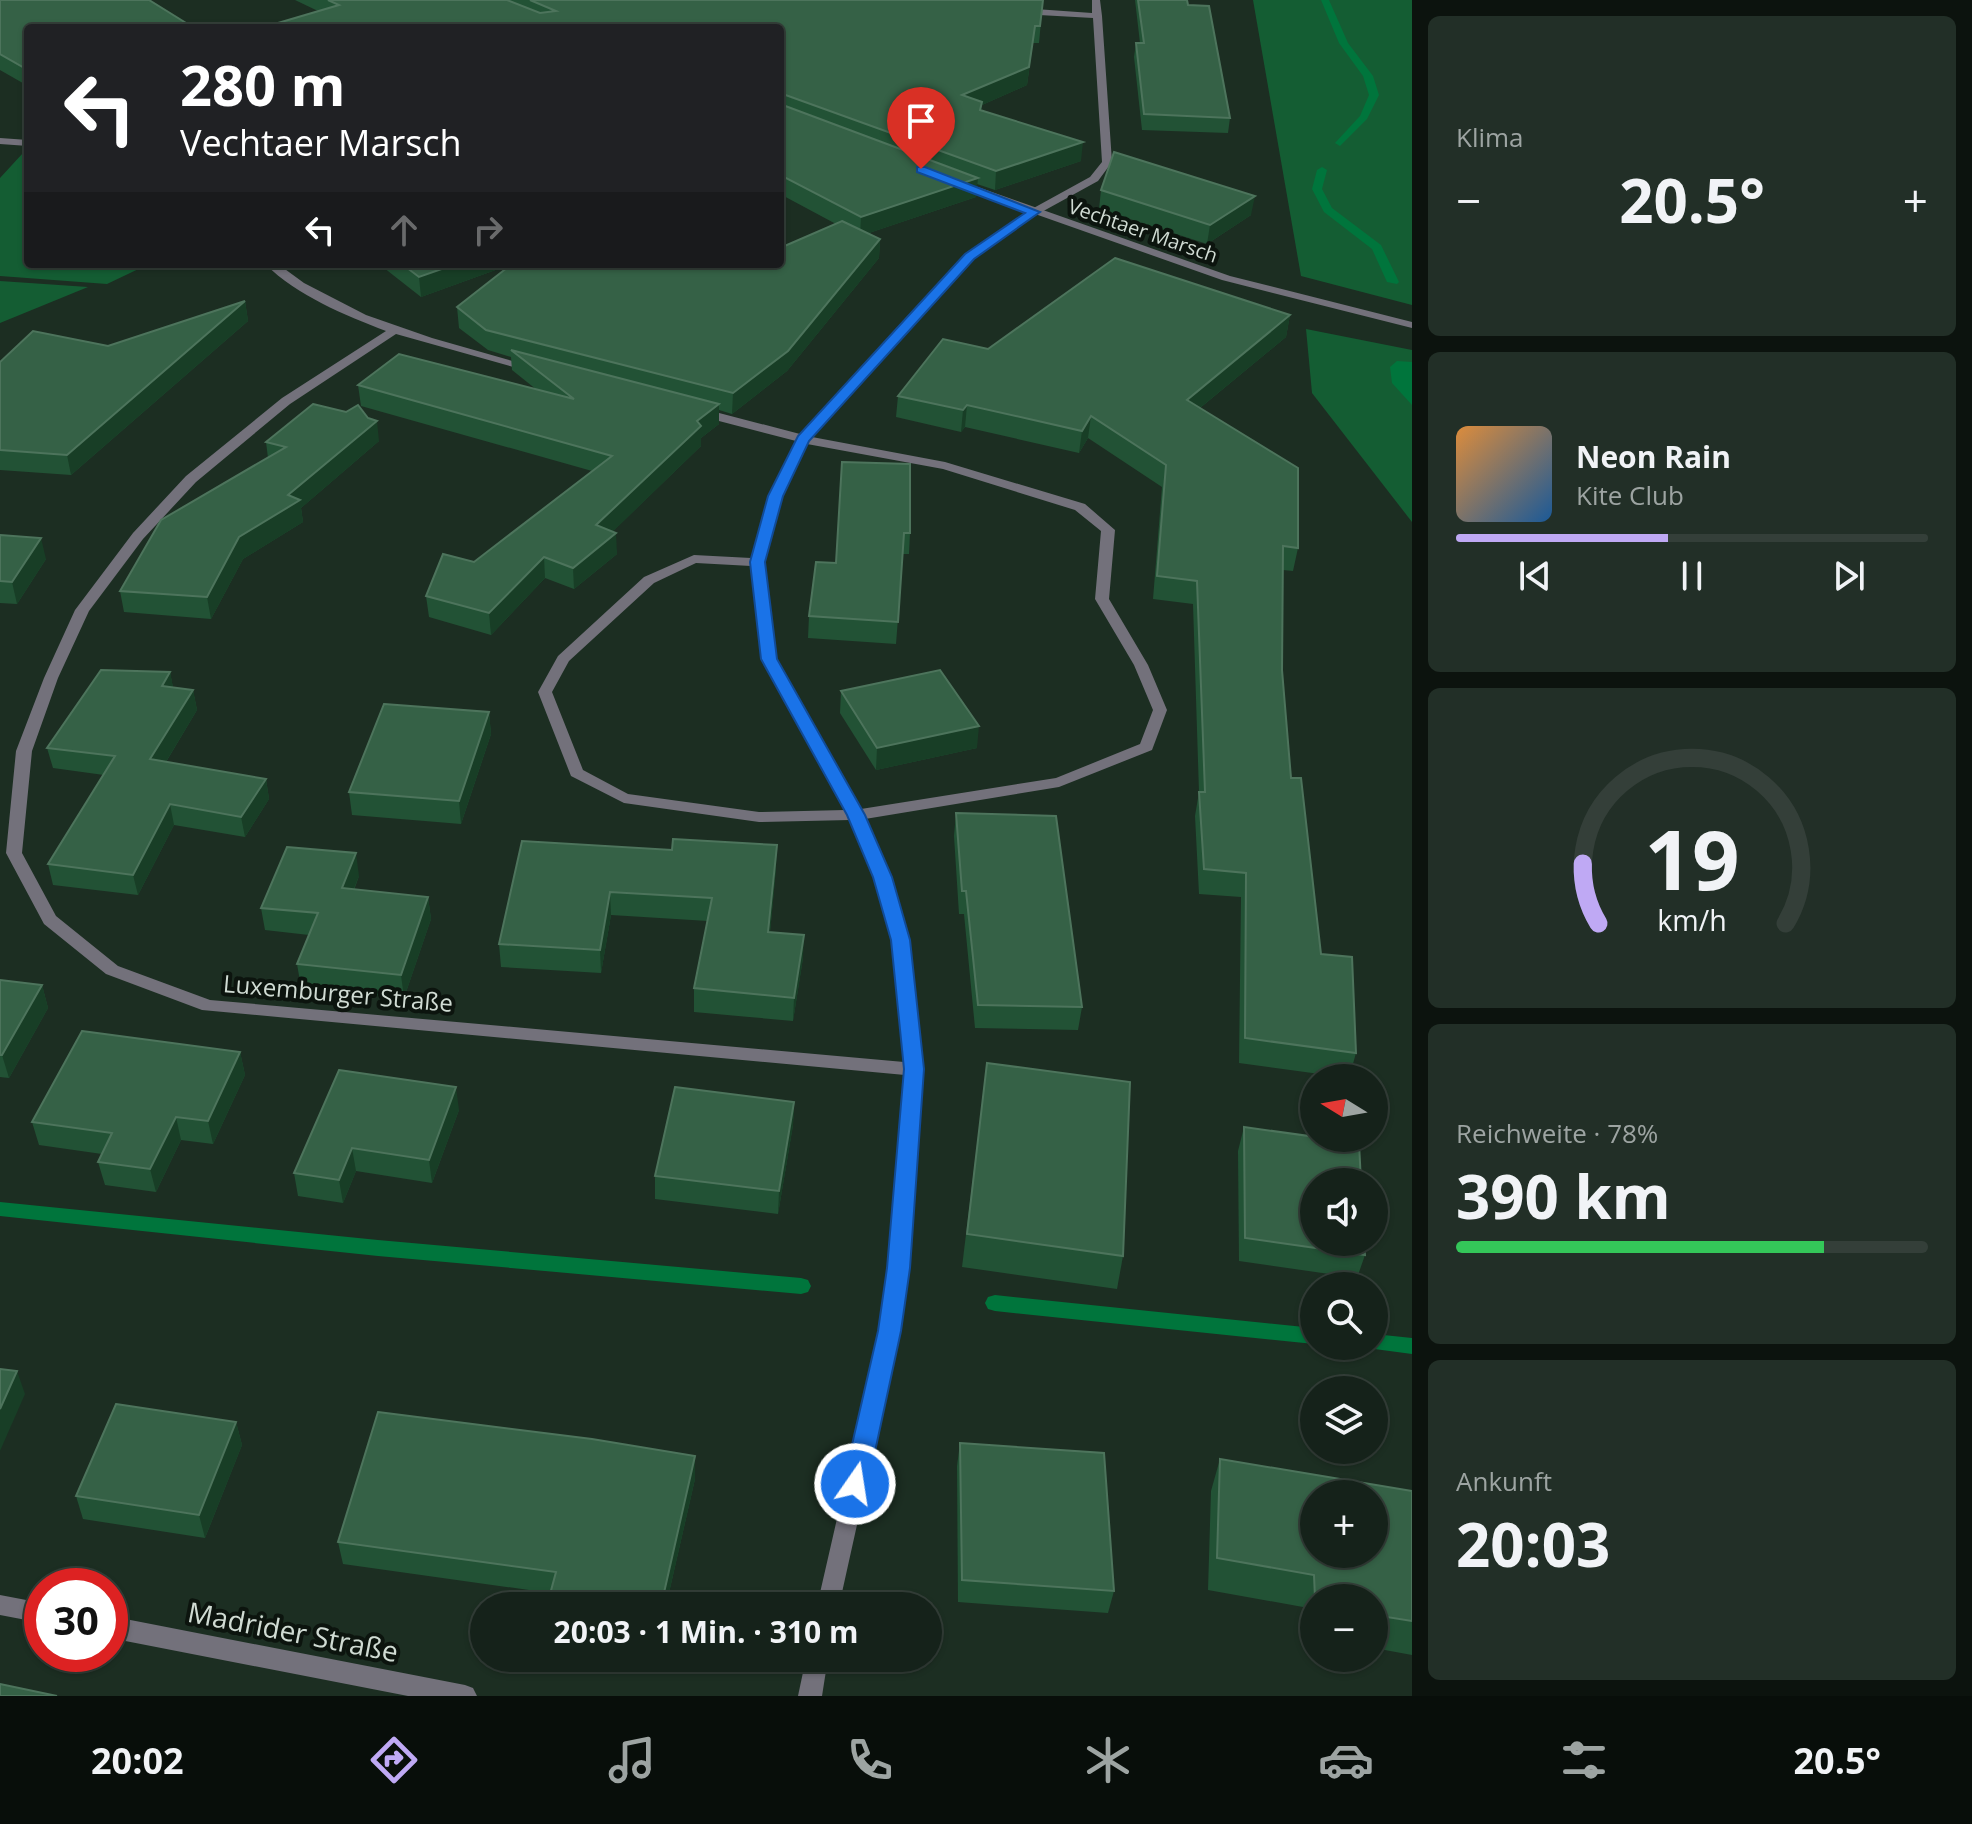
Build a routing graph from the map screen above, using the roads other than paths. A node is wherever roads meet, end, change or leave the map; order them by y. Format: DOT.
graph roads {
  1 [pos="1096,0"];
  2 [pos="1005,10"];
  3 [pos="1098,16"];
  4 [pos="0,141"];
  5 [pos="24,143"];
  6 [pos="944,178"];
  7 [pos="1034,212"];
  8 [pos="277,268"];
  9 [pos="1412,325"];
  10 [pos="392,332"];
  11 [pos="540,370"];
  12 [pos="679,407"];
  13 [pos="803,439"];
  14 [pos="757,562"];
  15 [pos="856,815"];
  16 [pos="914,1069"];
  17 [pos="831,1592"];
  18 [pos="0,1605"];
  19 [pos="24,1610"];
  20 [pos="128,1630"];
  21 [pos="814,1672"];
  22 [pos="465,1696"];
  23 [pos="810,1696"];
  1 -- 3 [label="street"];
  2 -- 3 [label="street"];
  3 -- 7 [label="street"];
  4 -- 5 [label="street"];
  6 -- 7 [label="street, Vechtaer Marsch"];
  7 -- 9 [label="street, Vechtaer Marsch"];
  7 -- 13 [label="street"];
  8 -- 10 [label="street"];
  10 -- 11 [label="street"];
  10 -- 16 [label="street, Luxemburger Straße"];
  12 -- 13 [label="street"];
  13 -- 14 [label="street"];
  13 -- 15 [label="street"];
  14 -- 15 [label="street"];
  14 -- 15 [label="street"];
  15 -- 16 [label="street"];
  16 -- 17 [label="street"];
  18 -- 19 [label="street"];
  20 -- 22 [label="street, Madrider Straße"];
  21 -- 23 [label="street"];
}
